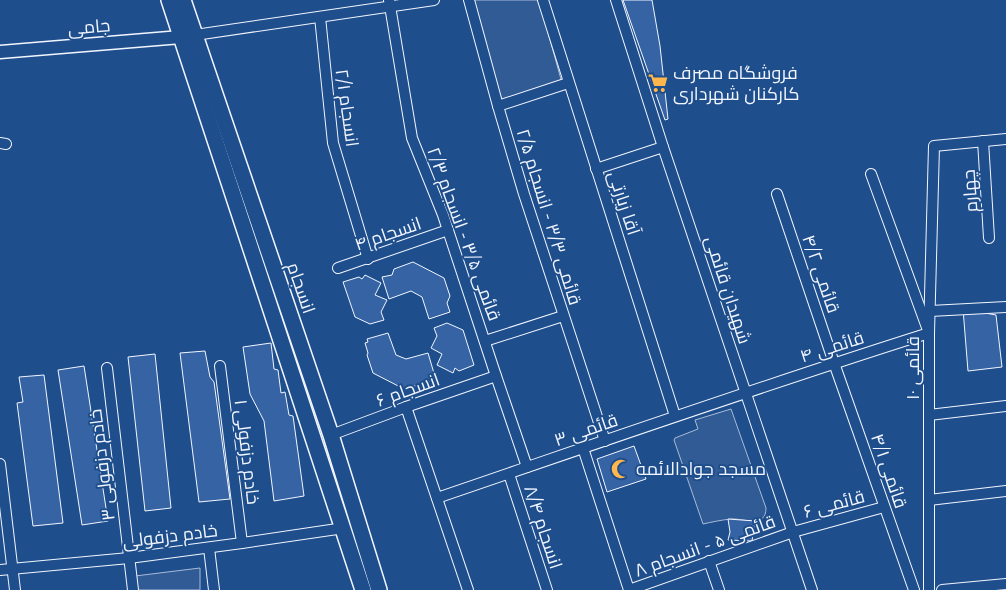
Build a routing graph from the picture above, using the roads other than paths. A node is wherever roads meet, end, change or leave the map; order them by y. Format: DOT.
graph roads {
  1 [pos="169,0"];
  2 [pos="183,0"];
  3 [pos="434,0"];
  4 [pos="469,0"];
  5 [pos="542,0"];
  6 [pos="616,0"];
  7 [pos="389,3"];
  8 [pos="320,18"];
  9 [pos="188,36"];
  10 [pos="0,52"];
  11 [pos="568,83"];
  12 [pos="498,106"];
  13 [pos="1006,139"];
  14 [pos="983,141"];
  15 [pos="663,147"];
  16 [pos="596,168"];
  17 [pos="871,174"];
  18 [pos="777,194"];
  19 [pos="448,230"];
  20 [pos="989,238"];
  21 [pos="368,259"];
  22 [pos="338,268"];
  23 [pos="1006,307"];
  24 [pos="930,311"];
  25 [pos="563,316"];
  26 [pos="929,333"];
  27 [pos="485,341"];
  28 [pos="834,363"];
  29 [pos="220,366"];
  30 [pos="107,368"];
  31 [pos="496,376"];
  32 [pos="745,393"];
  33 [pos="1006,406"];
  34 [pos="406,407"];
  35 [pos="929,415"];
  36 [pos="675,416"];
  37 [pos="331,435"];
  38 [pos="604,441"];
  39 [pos="583,448"];
  40 [pos="0,464"];
  41 [pos="527,467"];
  42 [pos="509,474"];
  43 [pos="1006,490"];
  44 [pos="437,498"];
  45 [pos="929,500"];
  46 [pos="884,507"];
  47 [pos="344,528"];
  48 [pos="793,532"];
  49 [pos="242,543"];
  50 [pos="209,548"];
  51 [pos="129,558"];
  52 [pos="709,561"];
  53 [pos="12,569"];
  54 [pos="0,570"];
  55 [pos="1006,584"];
  56 [pos="15,590"];
  57 [pos="133,590"];
  58 [pos="214,590"];
  59 [pos="364,590"];
  60 [pos="379,590"];
  61 [pos="468,590"];
  62 [pos="547,590"];
  63 [pos="629,590"];
  64 [pos="719,590"];
  65 [pos="812,590"];
  66 [pos="914,590"];
  67 [pos="929,590"];
  68 [pos="942,590"];
  1 -- 9 [label="main road, انسجام"];
  2 -- 9 [label="main road, انسجام"];
  3 -- 7 [label="street"];
  4 -- 12 [label="street, قائمی ۳/۳ - انسجام ۲/۵"];
  5 -- 11 [label="street, آقا زیارتی"];
  6 -- 15 [label="street, شهیدان قائمی"];
  7 -- 8 [label="street"];
  7 -- 19 [label="street, قائمی ۳/۵ - انسجام ۲/۳"];
  8 -- 9 [label="street"];
  8 -- 21 [label="street, انسجام ۲/۱"];
  9 -- 10 [label="street, جامی"];
  9 -- 37 [label="main road, انسجام"];
  9 -- 47 [label="main road, انسجام"];
  11 -- 12 [label="street"];
  11 -- 16 [label="street, آقا زیارتی"];
  12 -- 25 [label="street, قائمی ۳/۳ - انسجام ۲/۵"];
  13 -- 14 [label="street"];
  14 -- 20 [label="street, چهارم"];
  14 -- 24 [label="street, قائمی ۱۰"];
  15 -- 16 [label="street"];
  15 -- 32 [label="street, شهیدان قائمی"];
  16 -- 36 [label="street, آقا زیارتی"];
  17 -- 26 [label="street"];
  18 -- 28 [label="street, قائمی ۴/۲"];
  19 -- 21 [label="street, انسجام ۴"];
  19 -- 27 [label="street, قائمی ۳/۵ - انسجام ۲/۳"];
  21 -- 22 [label="street, انسجام ۴"];
  23 -- 24 [label="street"];
  24 -- 26 [label="street, قائمی ۱۰"];
  25 -- 27 [label="street"];
  25 -- 38 [label="street, قائمی ۳/۳ - انسجام ۲/۵"];
  26 -- 28 [label="street, قائمی ۴"];
  26 -- 35 [label="street, قائمی ۱۰"];
  27 -- 31 [label="street, قائمی ۳/۵ - انسجام ۲/۳"];
  28 -- 32 [label="street, قائمی ۴"];
  28 -- 46 [label="street, قائمی ۴/۱"];
  29 -- 49 [label="street, خادم دزفولی ۱"];
  30 -- 51 [label="street, خادم دزفولی ۳"];
  31 -- 34 [label="street, انسجام ۶"];
  31 -- 41 [label="street, قائمی ۳/۵ - انسجام ۲/۳"];
  32 -- 36 [label="street, قائمی ۳"];
  32 -- 48 [label="street, شهیدان قائمی"];
  33 -- 35 [label="street"];
  34 -- 37 [label="street, انسجام ۶"];
  34 -- 44 [label="street"];
  35 -- 45 [label="street, قائمی ۱۰"];
  36 -- 38 [label="street, قائمی ۳"];
  37 -- 60 [label="main road, انسجام"];
  38 -- 39 [label="street, قائمی ۳"];
  39 -- 41 [label="street, قائمی ۳"];
  39 -- 63 [label="street"];
  40 -- 53 [label="street"];
  41 -- 42 [label="street, قائمی ۳"];
  42 -- 44 [label="street, قائمی ۳"];
  42 -- 62 [label="street, انسجام ۸/۴"];
  43 -- 45 [label="street"];
  44 -- 61 [label="street"];
  45 -- 67 [label="street, قائمی ۱۰"];
  46 -- 48 [label="street, قائمی ۶"];
  46 -- 66 [label="street, قائمی ۴/۱"];
  47 -- 49 [label="street, خادم دزفولی"];
  47 -- 59 [label="main road, انسجام"];
  48 -- 52 [label="street, قائمی ۵ - انسجام ۸"];
  48 -- 65 [label="street, شهیدان قائمی"];
  49 -- 50 [label="street, خادم دزفولی"];
  50 -- 51 [label="street, خادم دزفولی"];
  50 -- 58 [label="street"];
  51 -- 53 [label="street, خادم دزفولی"];
  51 -- 57 [label="street, خادم دزفولی ۳"];
  52 -- 63 [label="street, قائمی ۵ - انسجام ۸"];
  52 -- 64 [label="street"];
  53 -- 54 [label="street, خادم دزفولی"];
  53 -- 56 [label="street"];
  55 -- 68 [label="street"];
}
